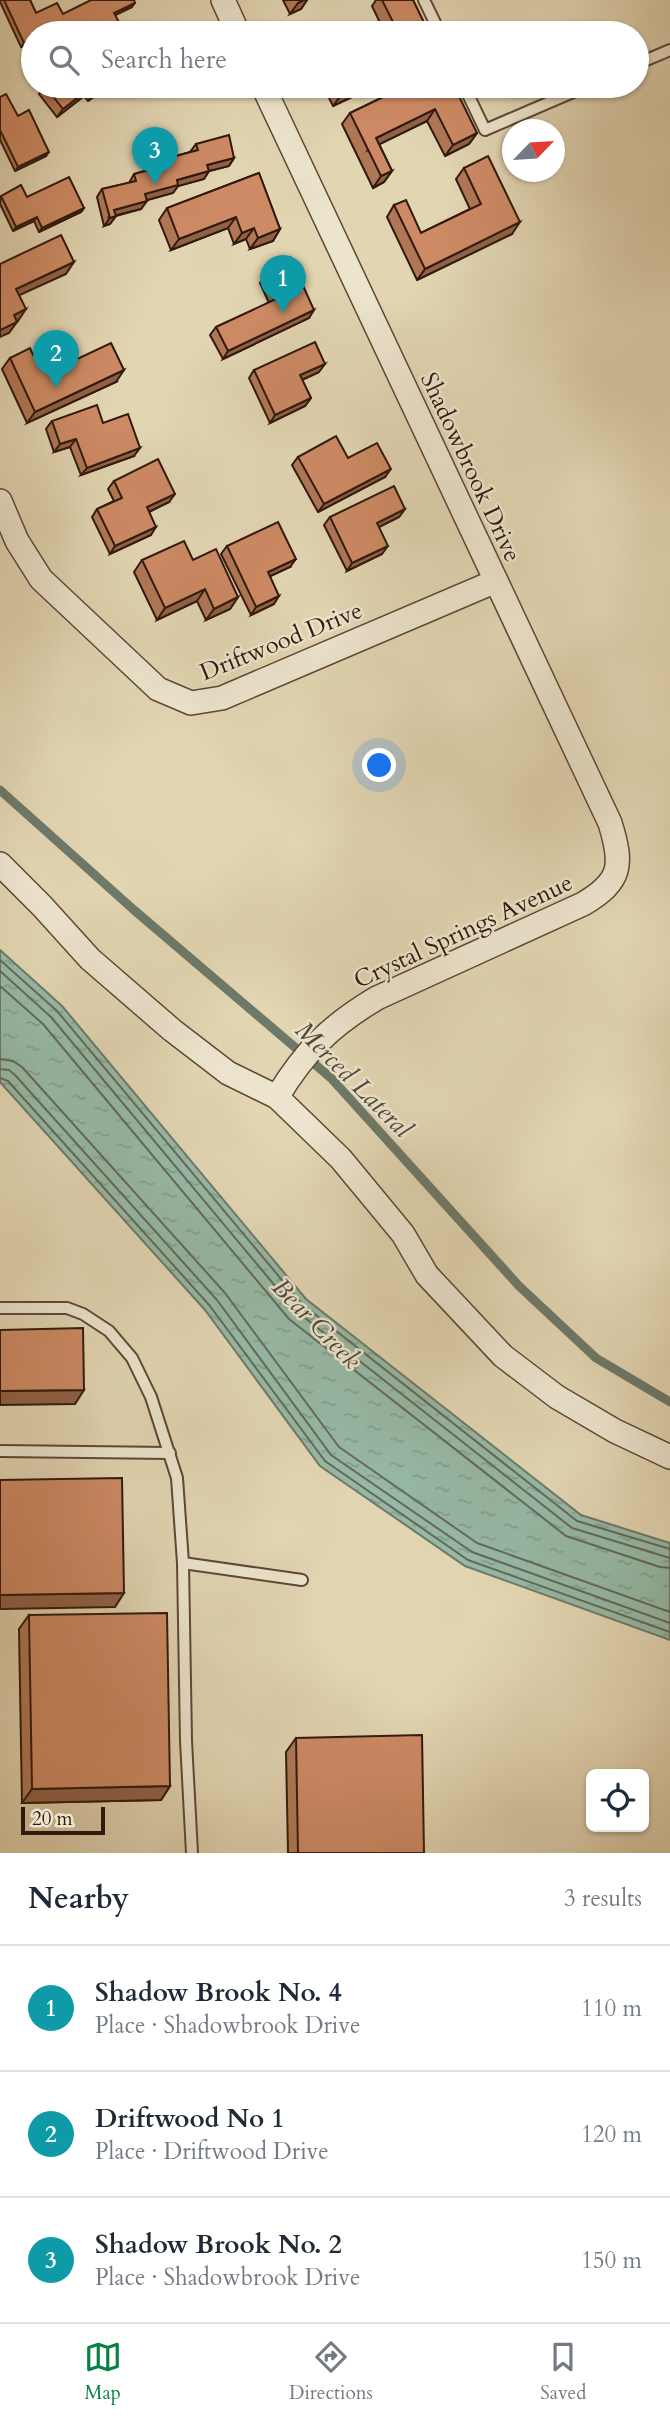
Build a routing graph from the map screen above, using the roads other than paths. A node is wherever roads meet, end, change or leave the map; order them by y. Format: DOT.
graph roads {
  1 [pos="222,0"];
  2 [pos="424,0"];
  3 [pos="232,21"];
  4 [pos="434,21"];
  5 [pos="670,50"];
  6 [pos="649,59"];
  7 [pos="269,98"];
  8 [pos="470,98"];
  9 [pos="559,98"];
  10 [pos="0,501"];
  11 [pos="496,581"];
  12 [pos="0,864"];
  13 [pos="617,874"];
  14 [pos="277,1097"];
  15 [pos="0,1308"];
  16 [pos="0,1451"];
  17 [pos="170,1453"];
  18 [pos="670,1457"];
  19 [pos="183,1563"];
  20 [pos="302,1580"];
  21 [pos="192,1853"];
  1 -- 3 [label="street"];
  2 -- 4 [label="lane"];
  5 -- 6 [label="lane"];
  7 -- 11 [label="street, Shadowbrook Drive"];
  8 -- 9 [label="lane"];
  10 -- 11 [label="street, Driftwood Drive"];
  11 -- 13 [label="street, Shadowbrook Drive"];
  12 -- 14 [label="street"];
  13 -- 14 [label="street, Crystal Springs Avenue"];
  14 -- 18 [label="street"];
  15 -- 17 [label="lane"];
  16 -- 17 [label="lane"];
  17 -- 19 [label="lane"];
  19 -- 20 [label="lane"];
  19 -- 21 [label="lane"];
}
